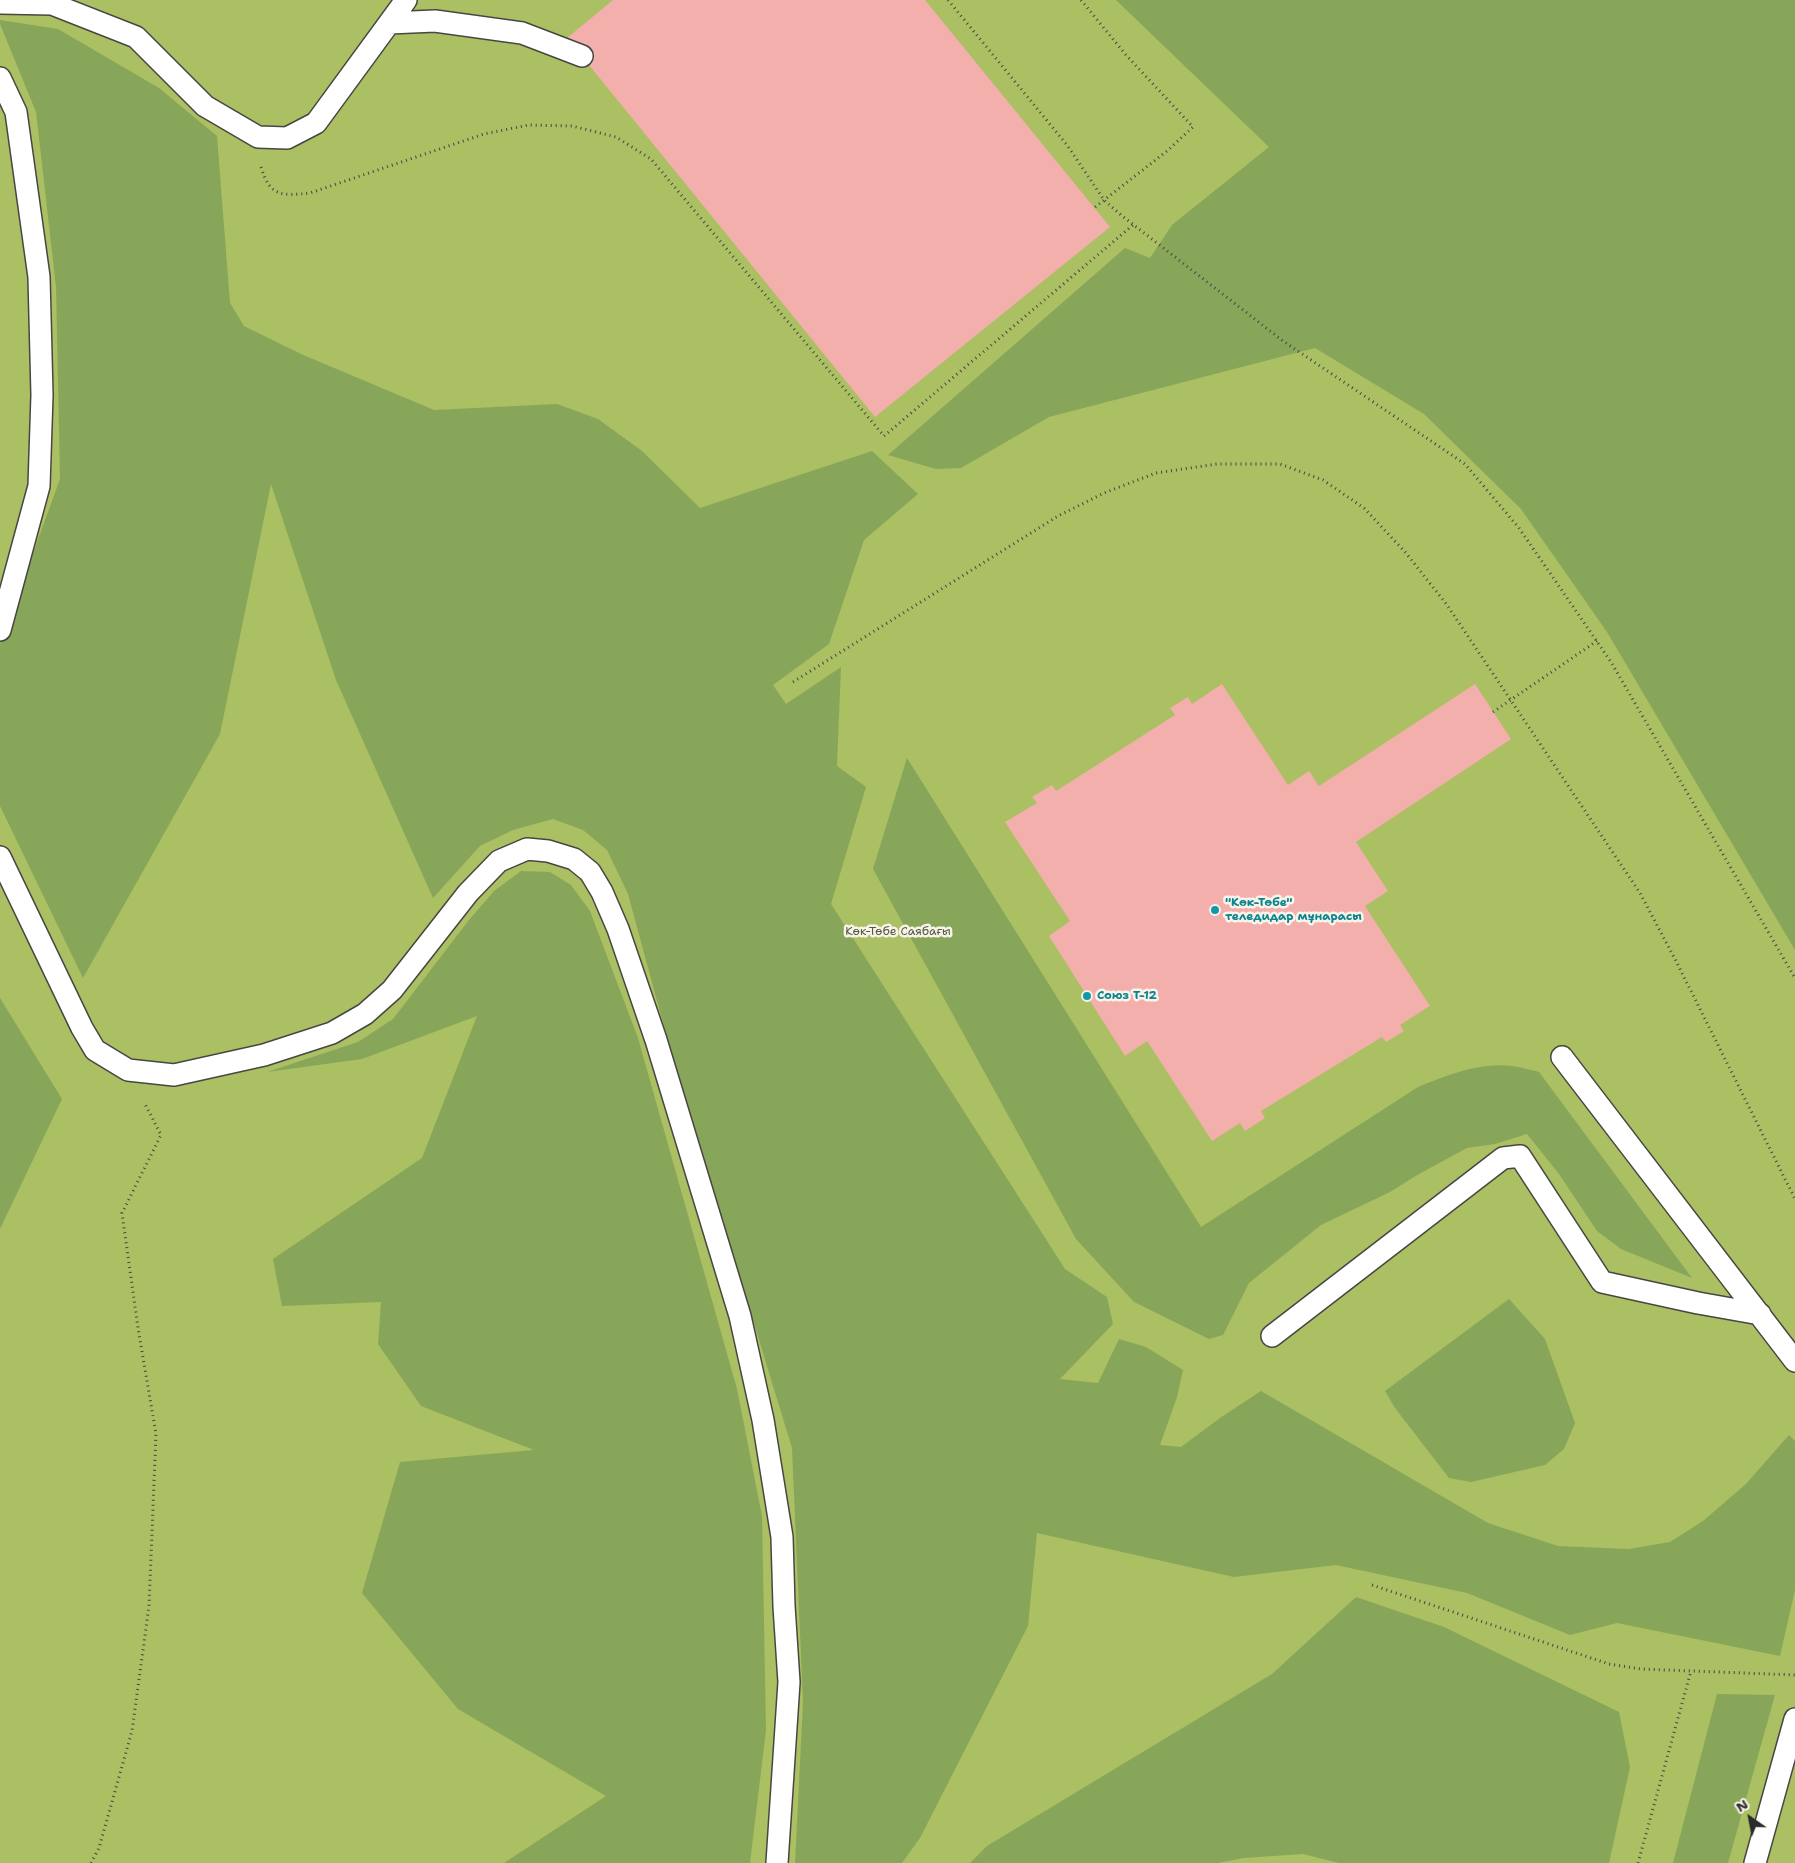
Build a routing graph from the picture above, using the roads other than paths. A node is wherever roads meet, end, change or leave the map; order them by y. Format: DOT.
graph roads {
  1 [pos="406,0"];
  2 [pos="0,3"];
  3 [pos="389,23"];
  4 [pos="582,56"];
  5 [pos="0,78"];
  6 [pos="0,630"];
  7 [pos="0,858"];
  8 [pos="1562,1057"];
  9 [pos="1760,1314"];
  10 [pos="1272,1336"];
  11 [pos="1795,1361"];
  12 [pos="1795,1719"];
  13 [pos="777,1863"];
  14 [pos="1755,1863"];
  1 -- 3 [label="lane"];
  2 -- 3 [label="lane"];
  3 -- 4 [label="lane"];
  5 -- 6 [label="lane"];
  7 -- 13 [label="lane"];
  8 -- 9 [label="lane"];
  9 -- 10 [label="lane"];
  9 -- 11 [label="lane"];
  12 -- 14 [label="lane"];
}
